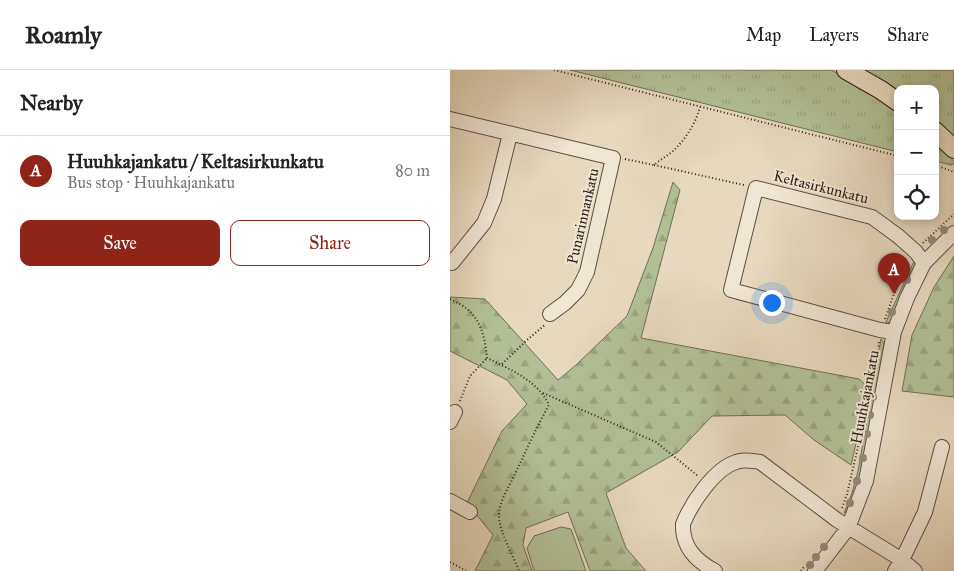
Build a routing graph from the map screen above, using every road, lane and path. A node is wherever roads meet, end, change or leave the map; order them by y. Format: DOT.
graph roads {
  1 [pos="554,70"];
  2 [pos="854,72"];
  3 [pos="894,99"];
  4 [pos="700,107"];
  5 [pos="450,119"];
  6 [pos="510,134"];
  7 [pos="939,135"];
  8 [pos="954,149"];
  9 [pos="894,155"];
  10 [pos="630,160"];
  11 [pos="654,165"];
  12 [pos="939,167"];
  13 [pos="954,172"];
  14 [pos="756,188"];
  15 [pos="954,233"];
  16 [pos="452,263"];
  17 [pos="924,263"];
  18 [pos="450,299"];
  19 [pos="550,314"];
  20 [pos="894,332"];
  21 [pos="487,358"];
  22 [pos="502,364"];
  23 [pos="543,393"];
  24 [pos="453,417"];
  25 [pos="942,446"];
  26 [pos="707,484"];
  27 [pos="450,501"];
  28 [pos="470,512"];
  29 [pos="848,528"];
  30 [pos="450,562"];
  31 [pos="898,565"];
  32 [pos="466,571"];
  33 [pos="519,571"];
  34 [pos="715,571"];
  35 [pos="815,571"];
  36 [pos="916,571"];
  1 -- 4 [label="path"];
  2 -- 3 [label="main road"];
  4 -- 9 [label="path"];
  4 -- 11 [label="path"];
  5 -- 6 [label="street, Punarinnankatu"];
  6 -- 16 [label="street"];
  6 -- 19 [label="street, Punarinnankatu"];
  7 -- 8 [label="main road"];
  10 -- 11 [label="path"];
  11 -- 14 [label="path"];
  12 -- 13 [label="path"];
  14 -- 17 [label="street, Keltasirkunkatu"];
  14 -- 20 [label="street, Keltasirkunkatu"];
  15 -- 17 [label="street, Huuhkajankatu"];
  17 -- 20 [label="street, Huuhkajankatu"];
  18 -- 21 [label="path"];
  19 -- 22 [label="path"];
  20 -- 29 [label="street, Huuhkajankatu"];
  21 -- 22 [label="path"];
  21 -- 24 [label="path"];
  22 -- 23 [label="path"];
  23 -- 26 [label="path"];
  23 -- 33 [label="path"];
  25 -- 31 [label="street"];
  26 -- 29 [label="street"];
  26 -- 34 [label="street"];
  27 -- 28 [label="street"];
  29 -- 31 [label="street"];
  29 -- 35 [label="street, Huuhkajankatu"];
  30 -- 32 [label="path"];
  31 -- 36 [label="street"];
}
